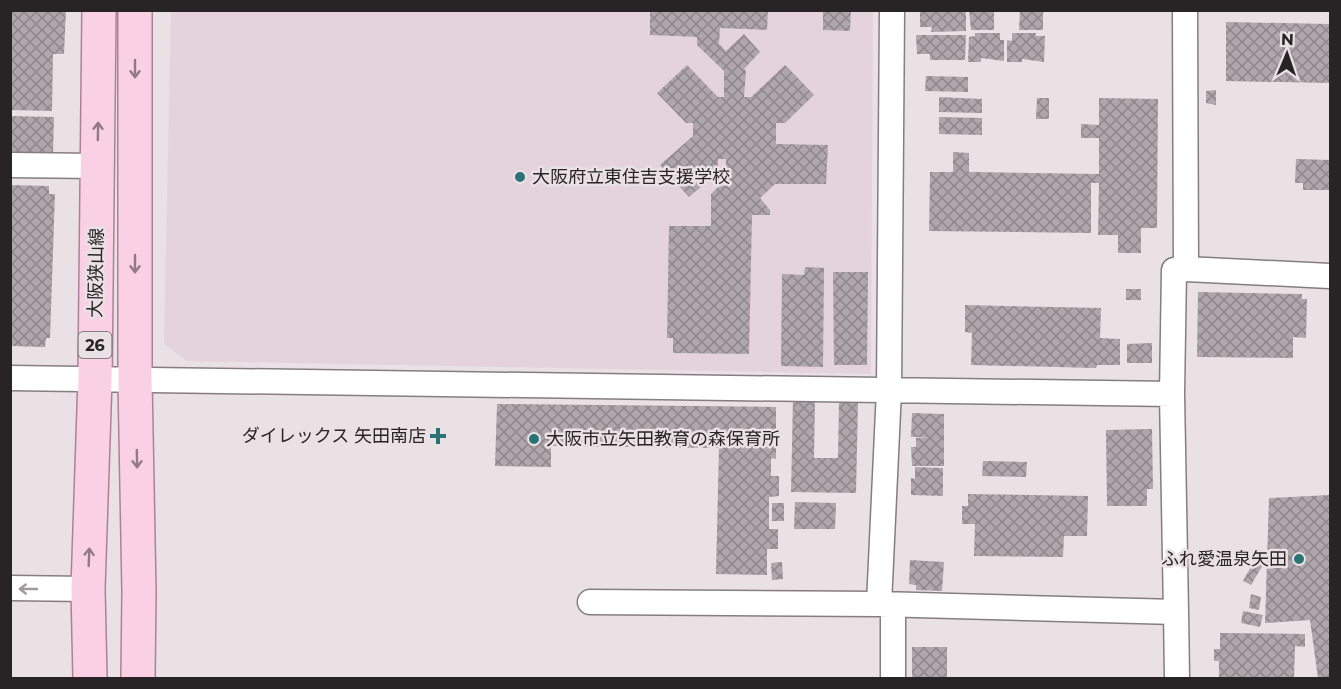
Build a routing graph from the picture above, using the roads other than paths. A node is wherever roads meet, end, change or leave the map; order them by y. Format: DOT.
graph roads {
  1 [pos="99,10"];
  2 [pos="135,10"];
  3 [pos="892,10"];
  4 [pos="1185,10"];
  5 [pos="10,165"];
  6 [pos="97,166"];
  7 [pos="1186,269"];
  8 [pos="1330,276"];
  9 [pos="10,378"];
  10 [pos="95,379"];
  11 [pos="135,380"];
  12 [pos="889,390"];
  13 [pos="1172,394"];
  14 [pos="10,588"];
  15 [pos="88,589"];
  16 [pos="139,592"];
  17 [pos="590,602"];
  18 [pos="886,604"];
  19 [pos="1176,612"];
  20 [pos="77,678"];
  21 [pos="90,678"];
  22 [pos="138,678"];
  23 [pos="159,678"];
  24 [pos="893,678"];
  25 [pos="1177,678"];
  6 -- 1 [label="main road, 大阪狭山線 / 26, one-way"];
  2 -- 11 [label="main road, 26, one-way"];
  3 -- 12 [label="street"];
  4 -- 7 [label="street"];
  5 -- 6 [label="street"];
  6 -- 10 [label="main road, 大阪狭山線 / 26"];
  7 -- 8 [label="street"];
  7 -- 13 [label="street"];
  9 -- 10 [label="street"];
  10 -- 11 [label="street"];
  15 -- 10 [label="main road, 大阪狭山線 / 26, one-way"];
  11 -- 12 [label="street"];
  11 -- 16 [label="main road, 26, one-way"];
  12 -- 13 [label="street"];
  12 -- 18 [label="street"];
  13 -- 19 [label="street"];
  15 -- 14 [label="street, one-way"];
  15 -- 20 [label="main road"];
  15 -- 21 [label="main road, 大阪狭山線 / 26"];
  16 -- 22 [label="main road, 26"];
  16 -- 23 [label="main road"];
  17 -- 18 [label="street"];
  18 -- 19 [label="street"];
  18 -- 24 [label="street"];
  19 -- 25 [label="street"];
}
